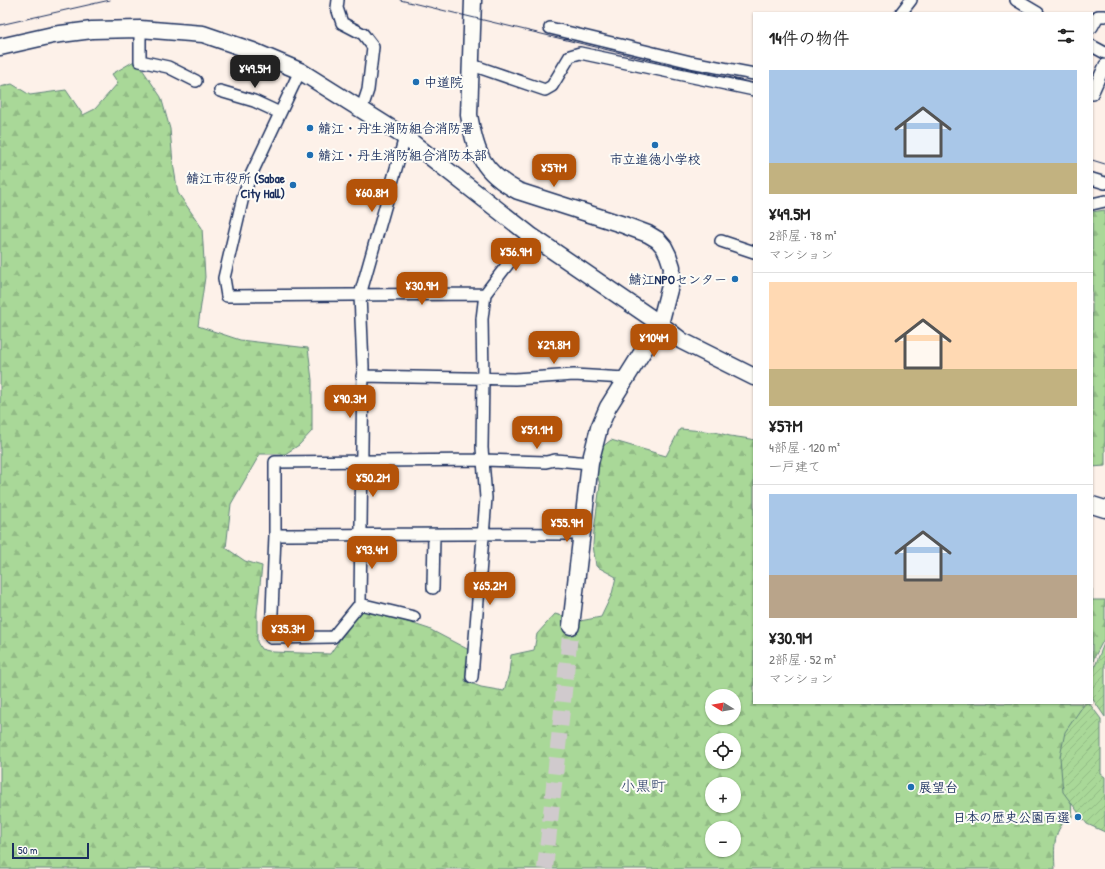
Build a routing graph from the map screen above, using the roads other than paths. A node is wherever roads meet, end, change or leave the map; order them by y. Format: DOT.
graph roads {
  1 [pos="338,0"];
  2 [pos="473,0"];
  3 [pos="911,0"];
  4 [pos="1018,0"];
  5 [pos="901,12"];
  6 [pos="1036,12"];
  7 [pos="1105,16"];
  8 [pos="1093,25"];
  9 [pos="550,28"];
  10 [pos="140,29"];
  11 [pos="0,47"];
  12 [pos="1093,47"];
  13 [pos="1105,53"];
  14 [pos="472,65"];
  15 [pos="1105,65"];
  16 [pos="300,71"];
  17 [pos="753,74"];
  18 [pos="196,81"];
  19 [pos="753,90"];
  20 [pos="220,91"];
  21 [pos="1093,92"];
  22 [pos="364,102"];
  23 [pos="280,112"];
  24 [pos="405,137"];
  25 [pos="1093,179"];
  26 [pos="1105,183"];
  27 [pos="1105,201"];
  28 [pos="1093,204"];
  29 [pos="530,235"];
  30 [pos="721,241"];
  31 [pos="753,252"];
  32 [pos="485,294"];
  33 [pos="360,295"];
  34 [pos="660,324"];
  35 [pos="362,376"];
  36 [pos="753,376"];
  37 [pos="483,378"];
  38 [pos="625,378"];
  39 [pos="483,460"];
  40 [pos="361,462"];
  41 [pos="590,463"];
  42 [pos="1093,505"];
  43 [pos="1105,509"];
  44 [pos="483,533"];
  45 [pos="582,534"];
  46 [pos="275,535"];
  47 [pos="361,535"];
  48 [pos="434,535"];
  49 [pos="433,588"];
  50 [pos="360,604"];
  51 [pos="414,617"];
  52 [pos="571,626"];
  53 [pos="472,677"];
  1 -- 22 [label="street"];
  2 -- 14 [label="street"];
  3 -- 5 [label="street"];
  4 -- 6 [label="street"];
  7 -- 8 [label="street"];
  9 -- 17 [label="street"];
  10 -- 11 [label="street"];
  10 -- 16 [label="street"];
  10 -- 18 [label="street"];
  12 -- 13 [label="street"];
  14 -- 19 [label="street"];
  14 -- 34 [label="street"];
  15 -- 21 [label="street"];
  16 -- 23 [label="street"];
  16 -- 24 [label="street"];
  20 -- 23 [label="street"];
  23 -- 33 [label="street"];
  24 -- 29 [label="street"];
  24 -- 33 [label="street"];
  25 -- 26 [label="street"];
  27 -- 28 [label="street"];
  29 -- 32 [label="street"];
  29 -- 34 [label="street"];
  30 -- 31 [label="street"];
  32 -- 33 [label="street"];
  32 -- 37 [label="street"];
  33 -- 35 [label="street"];
  34 -- 36 [label="street"];
  34 -- 38 [label="street"];
  35 -- 37 [label="street"];
  35 -- 40 [label="street"];
  37 -- 38 [label="street"];
  37 -- 39 [label="street"];
  38 -- 41 [label="street"];
  39 -- 40 [label="street"];
  39 -- 41 [label="street"];
  39 -- 44 [label="street"];
  40 -- 46 [label="street"];
  40 -- 47 [label="street"];
  41 -- 45 [label="street"];
  42 -- 43 [label="street"];
  44 -- 45 [label="street"];
  44 -- 48 [label="street"];
  44 -- 53 [label="street"];
  45 -- 52 [label="street"];
  46 -- 47 [label="street"];
  46 -- 50 [label="street"];
  47 -- 48 [label="street"];
  47 -- 50 [label="street"];
  48 -- 49 [label="street"];
  50 -- 51 [label="street"];
}
